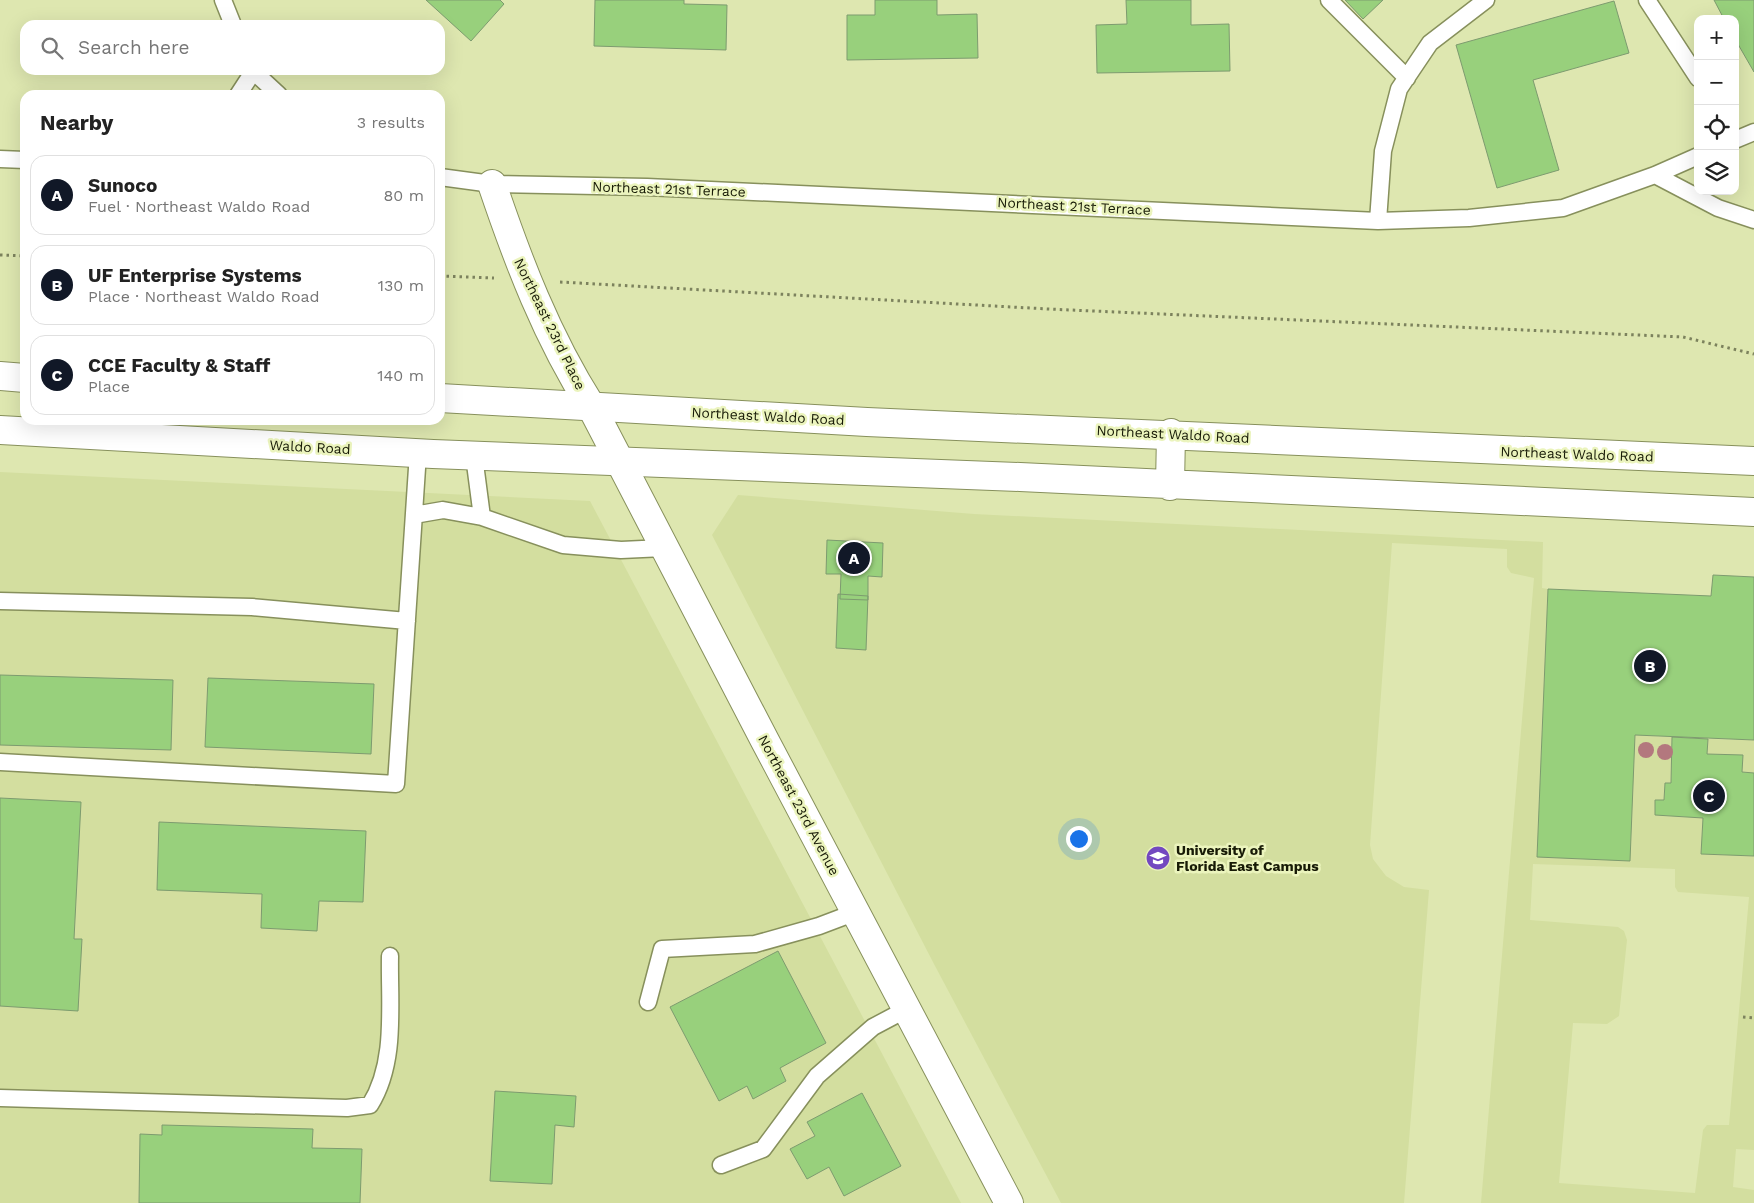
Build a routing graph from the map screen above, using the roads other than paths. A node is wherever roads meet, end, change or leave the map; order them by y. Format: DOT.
graph roads {
  1 [pos="223,0"];
  2 [pos="1329,0"];
  3 [pos="1486,0"];
  4 [pos="1647,0"];
  5 [pos="231,20"];
  6 [pos="1694,72"];
  7 [pos="250,75"];
  8 [pos="258,75"];
  9 [pos="1407,78"];
  10 [pos="241,90"];
  11 [pos="274,90"];
  12 [pos="1754,132"];
  13 [pos="1739,137"];
  14 [pos="1694,158"];
  15 [pos="0,159"];
  16 [pos="20,160"];
  17 [pos="1655,175"];
  18 [pos="445,178"];
  19 [pos="492,184"];
  20 [pos="1754,220"];
  21 [pos="1378,221"];
  22 [pos="0,376"];
  23 [pos="20,378"];
  24 [pos="445,398"];
  25 [pos="591,406"];
  26 [pos="0,430"];
  27 [pos="1171,434"];
  28 [pos="418,453"];
  29 [pos="474,456"];
  30 [pos="1754,461"];
  31 [pos="620,462"];
  32 [pos="1170,486"];
  33 [pos="1754,512"];
  34 [pos="414,515"];
  35 [pos="482,517"];
  36 [pos="664,548"];
  37 [pos="0,601"];
  38 [pos="406,621"];
  39 [pos="0,762"];
  40 [pos="856,912"];
  41 [pos="390,956"];
  42 [pos="648,1002"];
  43 [pos="907,1009"];
  44 [pos="0,1098"];
  45 [pos="721,1165"];
  46 [pos="1009,1203"];
  1 -- 5 [label="lane"];
  2 -- 9 [label="lane"];
  3 -- 9 [label="lane"];
  4 -- 6 [label="lane"];
  7 -- 10 [label="lane"];
  8 -- 11 [label="lane"];
  9 -- 21 [label="lane"];
  12 -- 13 [label="lane"];
  14 -- 17 [label="lane, Northeast 21st Terrace"];
  15 -- 16 [label="lane"];
  17 -- 20 [label="lane"];
  17 -- 21 [label="lane, Northeast 21st Terrace"];
  18 -- 19 [label="lane, Northeast 21st Terrace"];
  19 -- 21 [label="lane, Northeast 21st Terrace"];
  19 -- 25 [label="main road, Northeast 23rd Place"];
  22 -- 23 [label="main road"];
  24 -- 25 [label="main road"];
  25 -- 27 [label="main road, Northeast Waldo Road"];
  25 -- 31 [label="main road, Northeast 23rd Avenue"];
  26 -- 28 [label="main road, Waldo Road"];
  27 -- 30 [label="main road, Northeast Waldo Road"];
  27 -- 32 [label="main road"];
  28 -- 29 [label="main road, Waldo Road"];
  28 -- 34 [label="lane"];
  29 -- 31 [label="main road, Waldo Road"];
  29 -- 35 [label="lane"];
  31 -- 32 [label="main road"];
  31 -- 36 [label="main road, Northeast 23rd Avenue"];
  32 -- 33 [label="main road"];
  34 -- 35 [label="lane"];
  34 -- 38 [label="lane"];
  35 -- 36 [label="lane"];
  36 -- 40 [label="main road, Northeast 23rd Avenue"];
  37 -- 38 [label="lane"];
  38 -- 39 [label="lane"];
  40 -- 42 [label="lane"];
  40 -- 43 [label="main road, Northeast 23rd Avenue"];
  41 -- 44 [label="lane"];
  43 -- 45 [label="lane"];
  43 -- 46 [label="main road, Northeast 23rd Avenue"];
}
